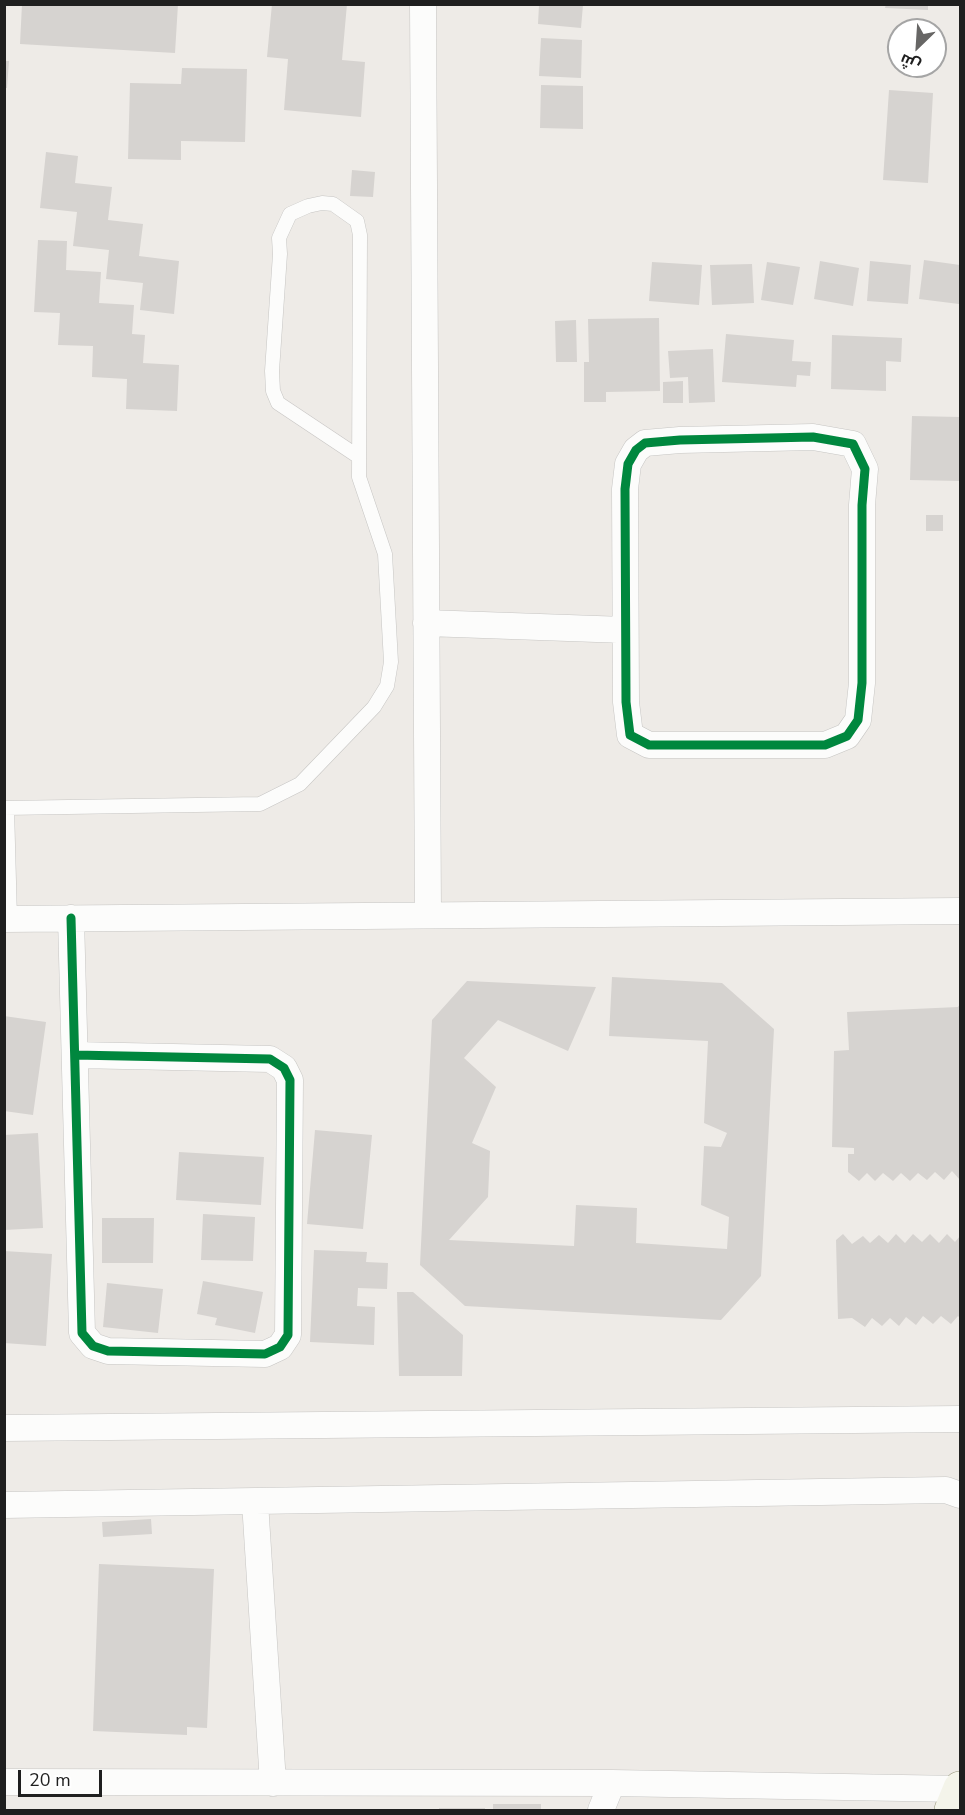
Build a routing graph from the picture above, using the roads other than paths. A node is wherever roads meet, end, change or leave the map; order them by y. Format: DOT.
graph roads {
  1 [pos="423,4"];
  2 [pos="359,457"];
  3 [pos="426,623"];
  4 [pos="625,630"];
  5 [pos="6,808"];
  6 [pos="960,911"];
  7 [pos="428,914"];
  8 [pos="71,918"];
  9 [pos="7,919"];
  10 [pos="75,1055"];
  11 [pos="960,1419"];
  12 [pos="4,1428"];
  13 [pos="960,1495"];
  14 [pos="255,1502"];
  15 [pos="4,1505"];
  16 [pos="4,1782"];
  17 [pos="273,1783"];
  18 [pos="612,1783"];
  19 [pos="960,1789"];
  20 [pos="602,1810"];
  21 [pos="951,1810"];
  1 -- 3 [label="street"];
  2 -- 2 [label="lane"];
  2 -- 5 [label="lane"];
  3 -- 4 [label="street"];
  3 -- 7 [label="street"];
  4 -- 4 [label="street"];
  5 -- 9 [label="lane"];
  6 -- 7 [label="street"];
  7 -- 8 [label="street"];
  8 -- 9 [label="street"];
  8 -- 10 [label="street"];
  10 -- 10 [label="street"];
  11 -- 12 [label="street"];
  13 -- 14 [label="street"];
  14 -- 15 [label="street"];
  14 -- 17 [label="street"];
  16 -- 17 [label="street"];
  17 -- 18 [label="street"];
  18 -- 19 [label="street"];
  18 -- 20 [label="street"];
  19 -- 21 [label="main road"];
}
